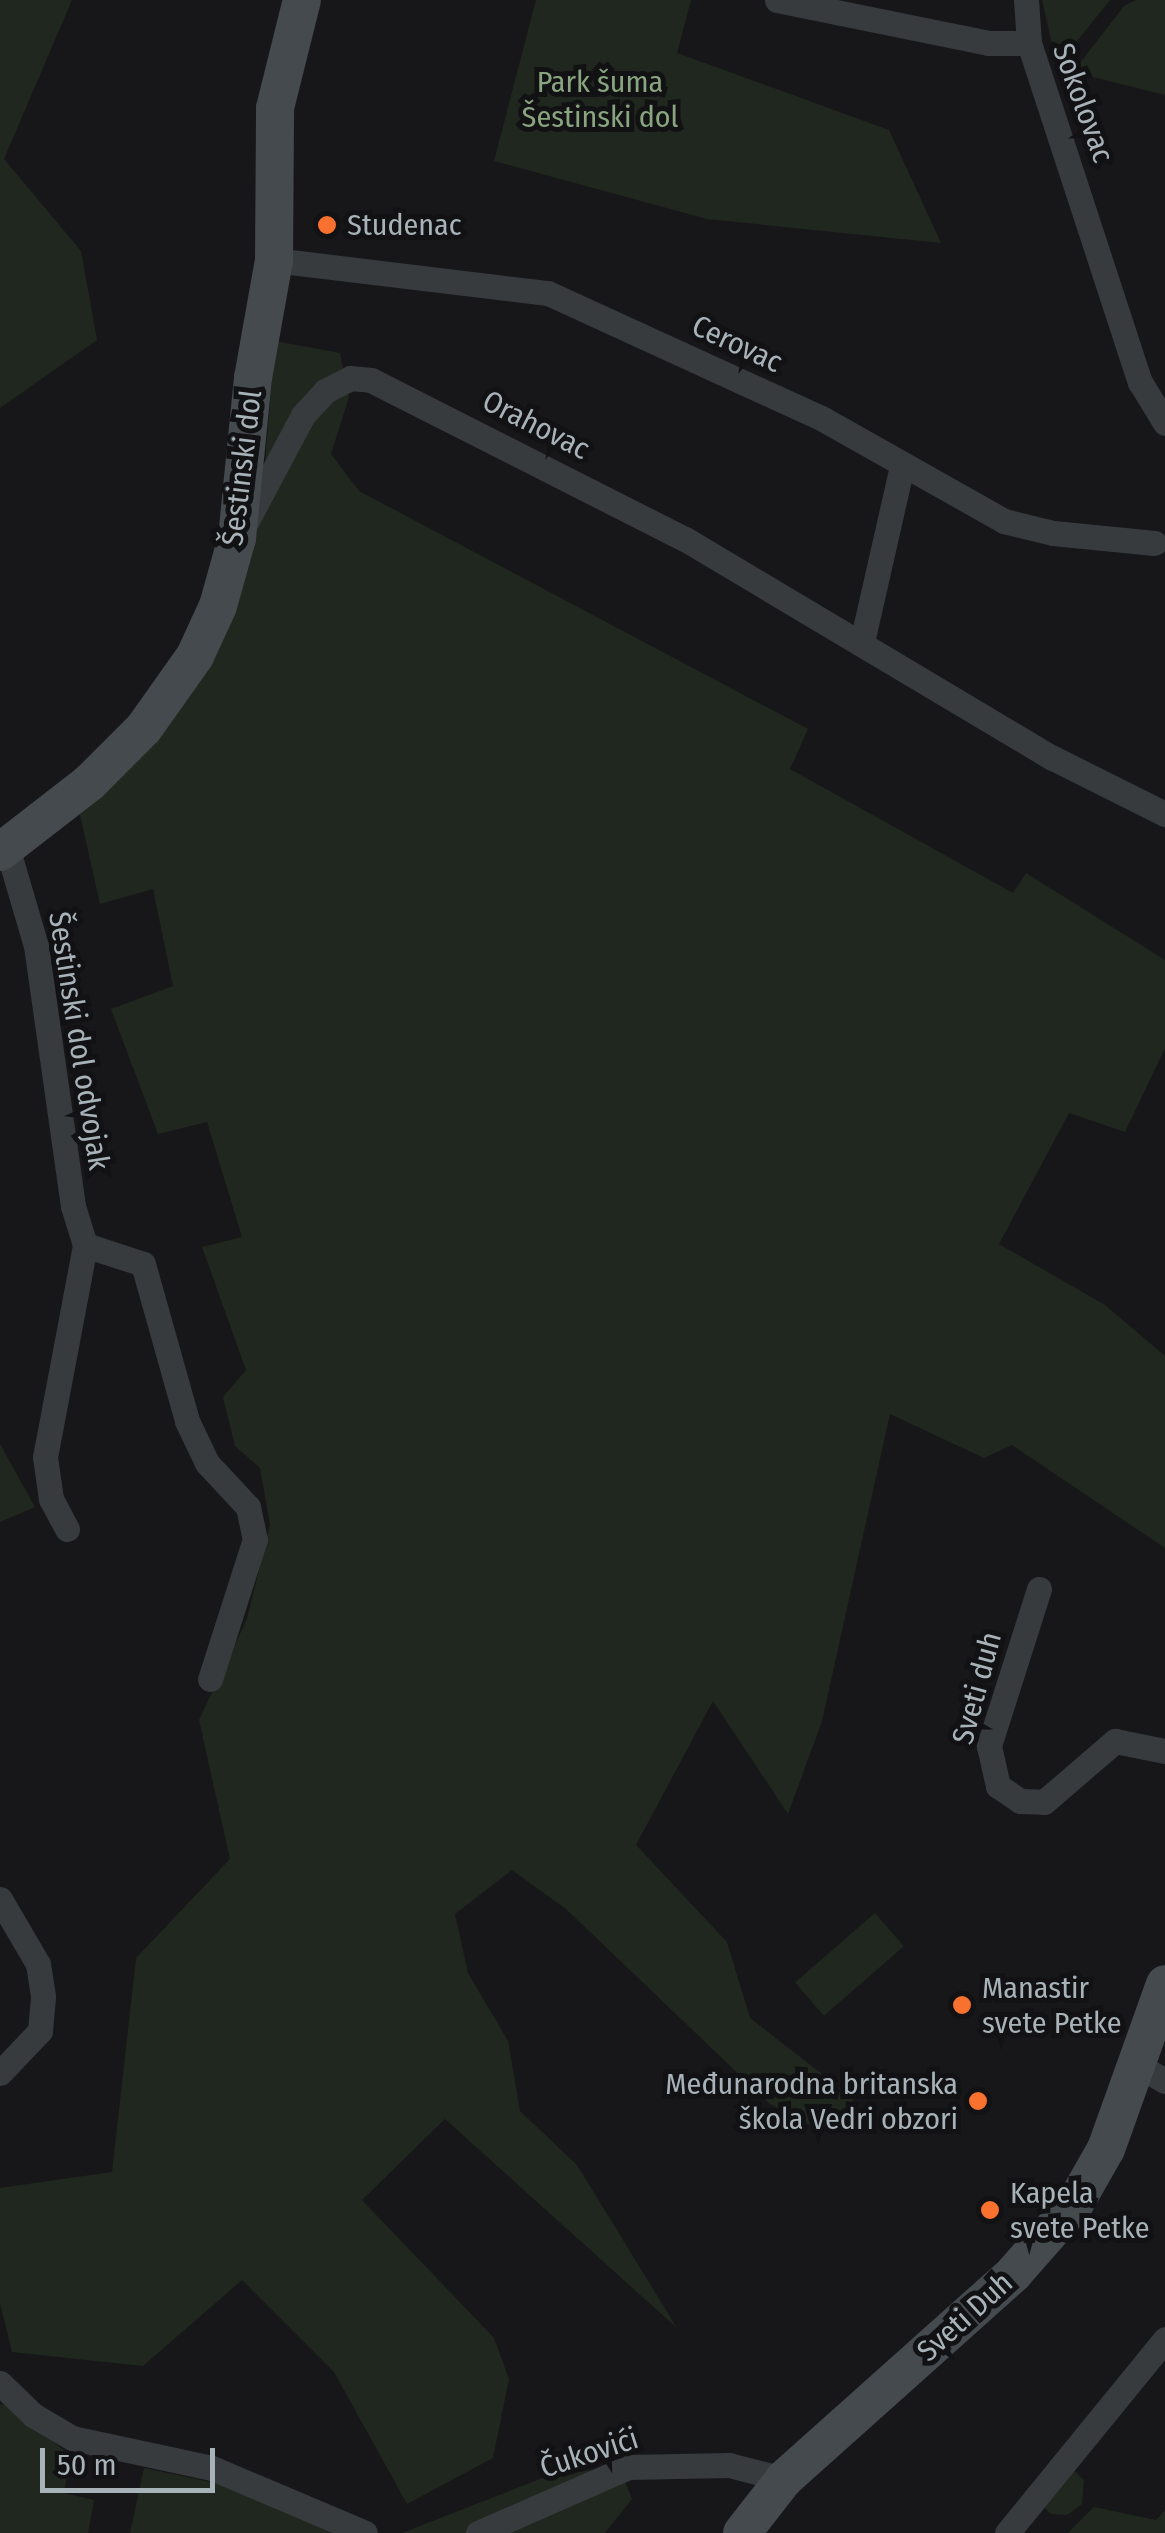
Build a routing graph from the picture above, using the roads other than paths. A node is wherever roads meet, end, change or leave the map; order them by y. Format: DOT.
graph roads {
  1 [pos="302,0"];
  2 [pos="776,0"];
  3 [pos="1026,0"];
  4 [pos="1029,42"];
  5 [pos="274,260"];
  6 [pos="1165,423"];
  7 [pos="902,466"];
  8 [pos="237,538"];
  9 [pos="1155,543"];
  10 [pos="862,642"];
  11 [pos="1165,814"];
  12 [pos="4,850"];
  13 [pos="85,1245"];
  14 [pos="67,1529"];
  15 [pos="1039,1589"];
  16 [pos="210,1680"];
  17 [pos="1165,1751"];
  18 [pos="0,1899"];
  19 [pos="1165,1984"];
  20 [pos="0,2073"];
  21 [pos="1152,2073"];
  22 [pos="1165,2339"];
  23 [pos="0,2383"];
  24 [pos="784,2479"];
  25 [pos="365,2533"];
  26 [pos="478,2533"];
  27 [pos="742,2533"];
  28 [pos="1007,2533"];
  1 -- 5 [label="street, Šestinski dol"];
  2 -- 4 [label="street, Sokolovac"];
  3 -- 4 [label="street"];
  4 -- 6 [label="street, Sokolovac"];
  5 -- 7 [label="street, Cerovac"];
  5 -- 8 [label="street, Šestinski dol"];
  7 -- 9 [label="street, Cerovac"];
  7 -- 10 [label="street"];
  8 -- 10 [label="street, Orahovac"];
  8 -- 12 [label="street, Šestinski dol"];
  10 -- 11 [label="street, Orahovac"];
  12 -- 13 [label="street, Šestinski dol odvojak"];
  13 -- 14 [label="street, Šestinski dol odvojak"];
  13 -- 16 [label="street"];
  15 -- 17 [label="street, Sveti duh"];
  18 -- 20 [label="street"];
  19 -- 21 [label="street, Sveti Duh"];
  21 -- 24 [label="street, Sveti Duh"];
  22 -- 28 [label="street"];
  23 -- 25 [label="street"];
  24 -- 26 [label="street, Čukovići"];
  24 -- 27 [label="street, Sveti Duh"];
}
